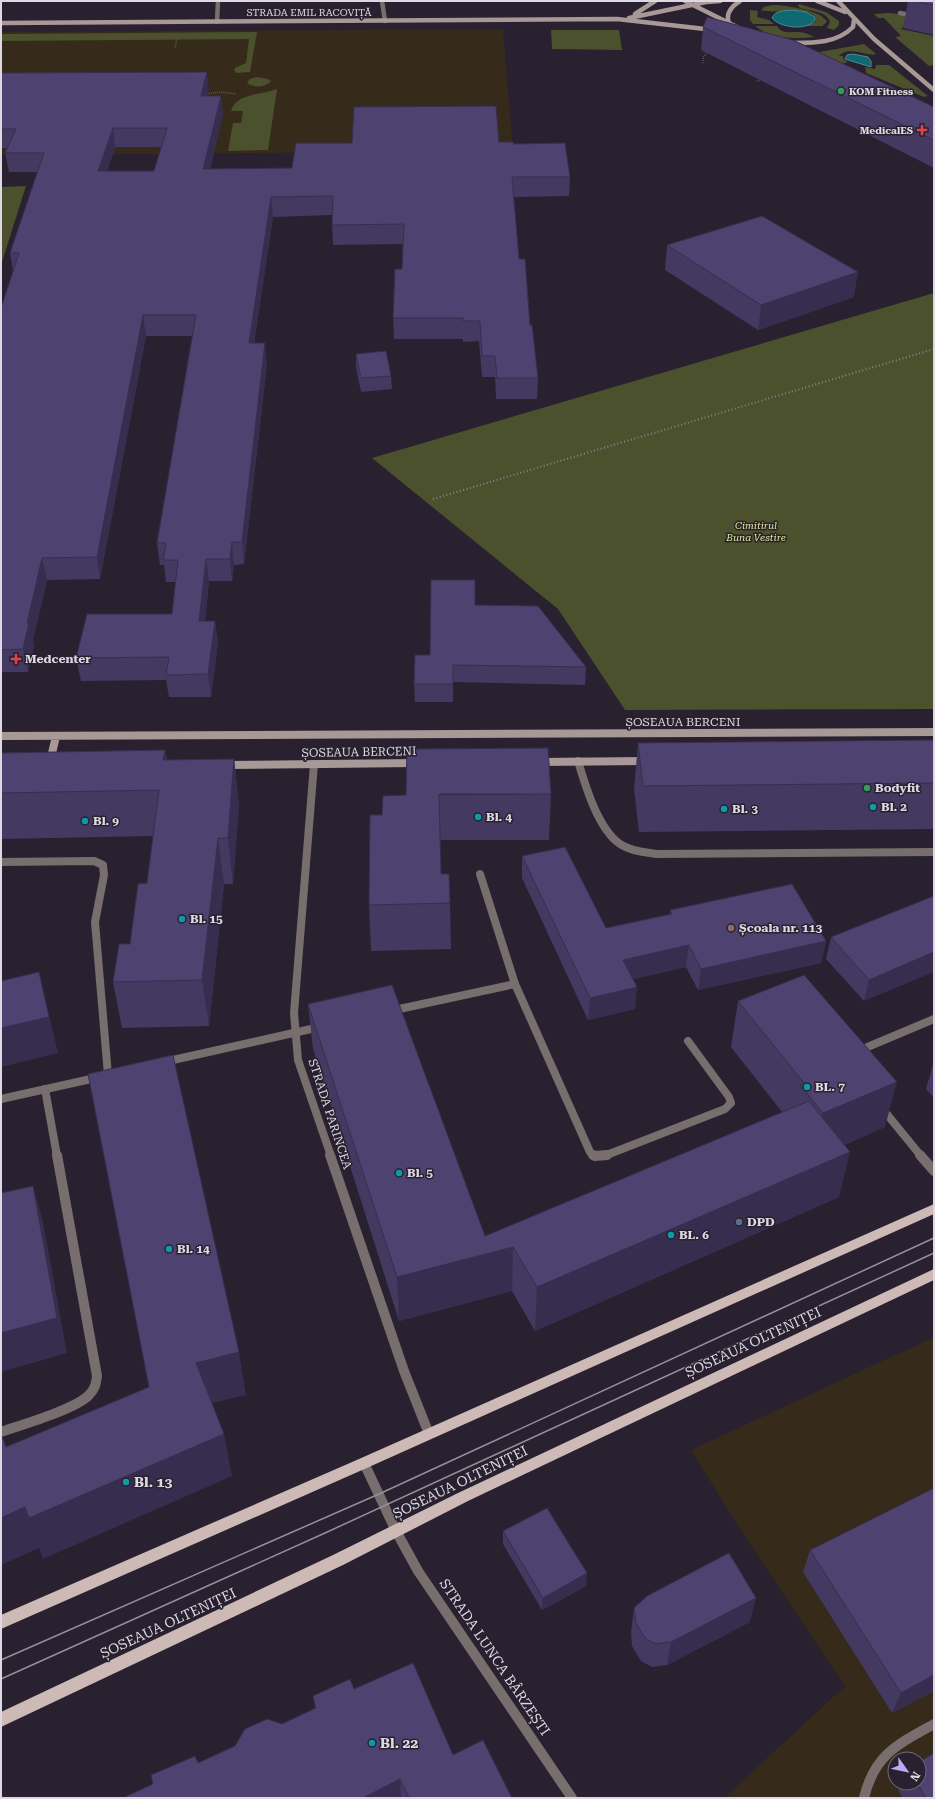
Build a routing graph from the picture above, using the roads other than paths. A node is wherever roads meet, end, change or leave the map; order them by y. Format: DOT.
graph roads {
  1 [pos="218,1"];
  2 [pos="382,1"];
  3 [pos="655,1"];
  4 [pos="685,1"];
  5 [pos="720,1"];
  6 [pos="740,1"];
  7 [pos="817,1"];
  8 [pos="838,1"];
  9 [pos="709,2"];
  10 [pos="693,5"];
  11 [pos="900,12"];
  12 [pos="850,15"];
  13 [pos="854,19"];
  14 [pos="617,20"];
  15 [pos="934,20"];
  16 [pos="385,21"];
  17 [pos="217,22"];
  18 [pos="1,23"];
  19 [pos="729,23"];
  20 [pos="742,30"];
  21 [pos="722,32"];
  22 [pos="791,49"];
  23 [pos="928,85"];
  24 [pos="934,85"];
  25 [pos="934,90"];
  26 [pos="934,732"];
  27 [pos="1,736"];
  28 [pos="56,736"];
  29 [pos="578,761"];
  30 [pos="657,761"];
  31 [pos="530,762"];
  32 [pos="426,763"];
  33 [pos="314,764"];
  34 [pos="213,765"];
  35 [pos="50,767"];
  36 [pos="934,852"];
  37 [pos="1,862"];
  38 [pos="480,874"];
  39 [pos="514,984"];
  40 [pos="380,1014"];
  41 [pos="934,1019"];
  42 [pos="326,1026"];
  43 [pos="294,1033"];
  44 [pos="688,1041"];
  45 [pos="853,1056"];
  46 [pos="154,1064"];
  47 [pos="45,1089"];
  48 [pos="1,1099"];
  49 [pos="874,1099"];
  50 [pos="934,1171"];
  51 [pos="934,1209"];
  52 [pos="934,1274"];
  53 [pos="1,1432"];
  54 [pos="429,1434"];
  55 [pos="364,1463"];
  56 [pos="396,1530"];
  57 [pos="1,1622"];
  58 [pos="1,1720"];
  59 [pos="934,1724"];
  60 [pos="572,1798"];
  61 [pos="864,1798"];
  1 -- 17 [label="street"];
  2 -- 16 [label="street"];
  3 -- 14 [label="main road"];
  4 -- 10 [label="main road"];
  5 -- 9 [label="main road, STRADA EMIL RACOVIȚĂ"];
  6 -- 19 [label="main road"];
  7 -- 12 [label="main road"];
  8 -- 12 [label="main road"];
  9 -- 10 [label="main road, STRADA EMIL RACOVIȚĂ"];
  10 -- 14 [label="main road, STRADA EMIL RACOVIȚĂ"];
  10 -- 19 [label="main road"];
  11 -- 15 [label="street"];
  12 -- 13 [label="main road"];
  13 -- 22 [label="main road"];
  13 -- 23 [label="main road"];
  14 -- 16 [label="main road, STRADA EMIL RACOVIȚĂ"];
  14 -- 21 [label="main road, STRADA EMIL RACOVIȚĂ"];
  16 -- 17 [label="main road, STRADA EMIL RACOVIȚĂ"];
  17 -- 18 [label="main road, STRADA EMIL RACOVIȚĂ"];
  19 -- 20 [label="main road"];
  23 -- 24 [label="street"];
  23 -- 25 [label="main road"];
  26 -- 28 [label="main road, ȘOSEAUA BERCENI"];
  27 -- 28 [label="main road, ȘOSEAUA BERCENI"];
  28 -- 35 [label="main road"];
  29 -- 30 [label="main road"];
  29 -- 31 [label="main road"];
  29 -- 36 [label="street"];
  32 -- 33 [label="main road, ȘOSEAUA BERCENI"];
  33 -- 34 [label="main road, ȘOSEAUA BERCENI"];
  33 -- 43 [label="street, STRADA PARINCEA"];
  37 -- 47 [label="street"];
  38 -- 39 [label="street"];
  39 -- 40 [label="street"];
  39 -- 44 [label="street"];
  41 -- 45 [label="street"];
  42 -- 43 [label="street"];
  43 -- 46 [label="street"];
  43 -- 54 [label="street, STRADA PARINCEA"];
  47 -- 48 [label="street"];
  47 -- 53 [label="street"];
  49 -- 50 [label="street"];
  51 -- 54 [label="main road"];
  52 -- 56 [label="main road, ȘOSEAUA OLTENIȚEI"];
  54 -- 55 [label="main road"];
  55 -- 56 [label="street, STRADA LUNCA BÂRZEȘTI"];
  55 -- 57 [label="main road"];
  56 -- 58 [label="main road, ȘOSEAUA OLTENIȚEI"];
  56 -- 60 [label="street, STRADA LUNCA BÂRZEȘTI"];
  59 -- 61 [label="street"];
}
